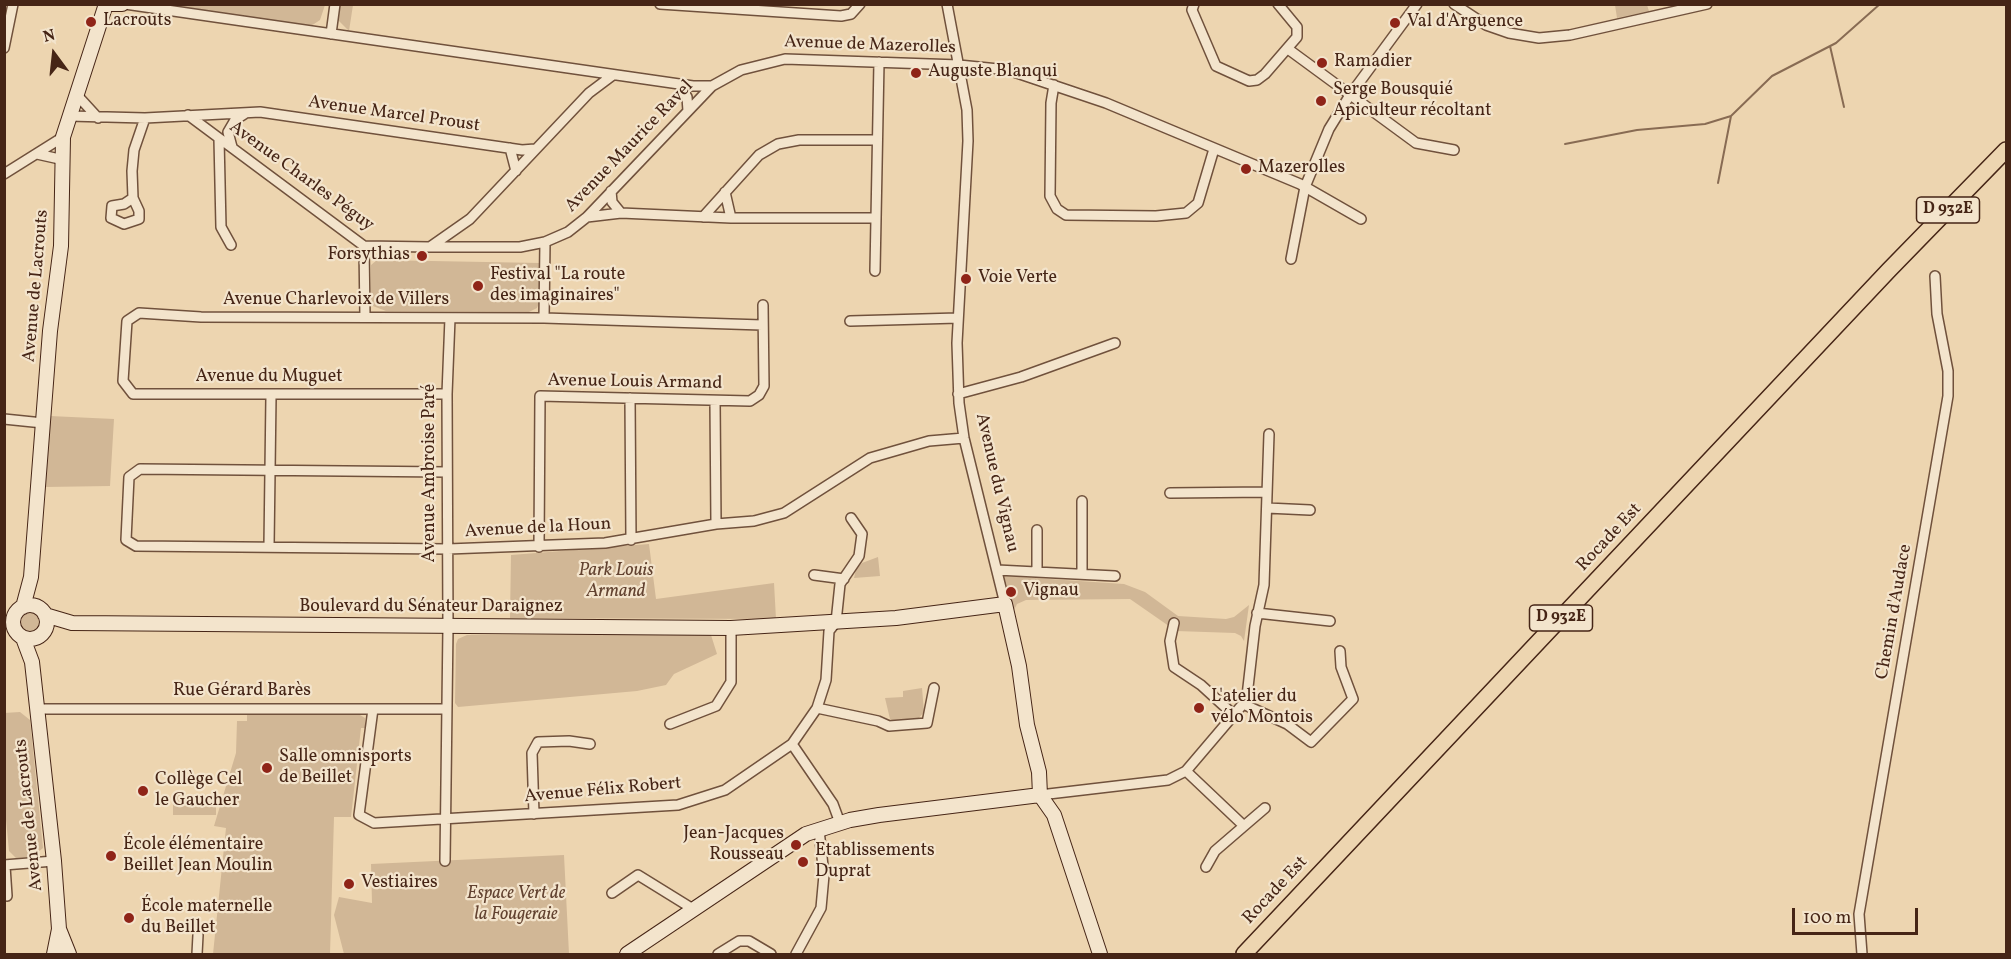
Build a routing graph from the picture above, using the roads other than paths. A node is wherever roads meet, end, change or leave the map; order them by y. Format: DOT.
graph roads {
  1 [pos="13,4"];
  2 [pos="107,4"];
  3 [pos="124,4"];
  4 [pos="334,4"];
  5 [pos="660,4"];
  6 [pos="860,4"];
  7 [pos="947,4"];
  8 [pos="1194,4"];
  9 [pos="1278,4"];
  10 [pos="1417,4"];
  11 [pos="1454,4"];
  12 [pos="1707,4"];
  13 [pos="142,5"];
  14 [pos="331,34"];
  15 [pos="4,48"];
  16 [pos="1288,49"];
  17 [pos="879,62"];
  18 [pos="959,65"];
  19 [pos="586,71"];
  20 [pos="613,75"];
  21 [pos="679,84"];
  22 [pos="1054,85"];
  23 [pos="712,86"];
  24 [pos="590,93"];
  25 [pos="76,94"];
  26 [pos="1350,95"];
  27 [pos="688,111"];
  28 [pos="248,112"];
  29 [pos="69,116"];
  30 [pos="188,116"];
  31 [pos="98,118"];
  32 [pos="145,118"];
  33 [pos="63,137"];
  34 [pos="219,139"];
  35 [pos="876,140"];
  36 [pos="232,147"];
  37 [pos="510,148"];
  38 [pos="1214,149"];
  39 [pos="535,150"];
  40 [pos="1454,150"];
  41 [pos="2007,150"];
  42 [pos="37,154"];
  43 [pos="64,160"];
  44 [pos="516,171"];
  45 [pos="5,174"];
  46 [pos="1305,187"];
  47 [pos="611,191"];
  48 [pos="725,192"];
  49 [pos="133,198"];
  50 [pos="621,213"];
  51 [pos="587,217"];
  52 [pos="703,217"];
  53 [pos="731,218"];
  54 [pos="875,218"];
  55 [pos="1360,219"];
  56 [pos="545,242"];
  57 [pos="231,245"];
  58 [pos="364,246"];
  59 [pos="430,247"];
  60 [pos="1291,259"];
  61 [pos="875,271"];
  62 [pos="1935,276"];
  63 [pos="763,304"];
  64 [pos="365,317"];
  65 [pos="450,318"];
  66 [pos="544,318"];
  67 [pos="958,318"];
  68 [pos="850,321"];
  69 [pos="762,326"];
  70 [pos="1115,343"];
  71 [pos="125,356"];
  72 [pos="447,394"];
  73 [pos="958,394"];
  74 [pos="271,396"];
  75 [pos="630,398"];
  76 [pos="715,401"];
  77 [pos="4,420"];
  78 [pos="43,423"];
  79 [pos="1269,434"];
  80 [pos="964,438"];
  81 [pos="270,472"];
  82 [pos="447,472"];
  83 [pos="1267,492"];
  84 [pos="1170,493"];
  85 [pos="1082,501"];
  86 [pos="1267,508"];
  87 [pos="1310,510"];
  88 [pos="851,518"];
  89 [pos="716,524"];
  90 [pos="1038,530"];
  91 [pos="632,540"];
  92 [pos="269,546"];
  93 [pos="539,548"];
  94 [pos="448,549"];
  95 [pos="997,570"];
  96 [pos="1037,572"];
  97 [pos="1082,574"];
  98 [pos="814,575"];
  99 [pos="1115,576"];
  100 [pos="844,579"];
  101 [pos="1005,604"];
  102 [pos="25,612"];
  103 [pos="1257,613"];
  104 [pos="1330,621"];
  105 [pos="836,622"];
  106 [pos="72,623"];
  107 [pos="1174,623"];
  108 [pos="448,627"];
  109 [pos="731,628"];
  110 [pos="25,633"];
  111 [pos="1340,651"];
  112 [pos="934,688"];
  113 [pos="1244,704"];
  114 [pos="818,708"];
  115 [pos="38,709"];
  116 [pos="373,709"];
  117 [pos="446,709"];
  118 [pos="1235,716"];
  119 [pos="670,724"];
  120 [pos="590,744"];
  121 [pos="792,744"];
  122 [pos="1186,771"];
  123 [pos="1040,795"];
  124 [pos="1265,808"];
  125 [pos="534,814"];
  126 [pos="446,820"];
  127 [pos="840,823"];
  128 [pos="1244,826"];
  129 [pos="819,830"];
  130 [pos="54,861"];
  131 [pos="445,861"];
  132 [pos="5,866"];
  133 [pos="1206,867"];
  134 [pos="612,893"];
  135 [pos="7,896"];
  136 [pos="693,909"];
  137 [pos="59,929"];
  138 [pos="198,935"];
  139 [pos="1246,951"];
  140 [pos="54,954"];
  141 [pos="69,954"];
  142 [pos="197,954"];
  143 [pos="627,954"];
  144 [pos="718,954"];
  145 [pos="771,954"];
  146 [pos="796,954"];
  147 [pos="1100,954"];
  148 [pos="1862,954"];
  1 -- 15 [label="street"];
  2 -- 3 [label="street"];
  2 -- 25 [label="street, Avenue de Lacrouts"];
  3 -- 13 [label="street"];
  4 -- 14 [label="street"];
  5 -- 6 [label="street"];
  7 -- 18 [label="street, Avenue du Vignau"];
  8 -- 16 [label="street"];
  9 -- 16 [label="street"];
  10 -- 26 [label="street"];
  11 -- 12 [label="street"];
  13 -- 14 [label="street"];
  14 -- 19 [label="street"];
  16 -- 26 [label="street"];
  17 -- 18 [label="street, Avenue de Mazerolles"];
  17 -- 23 [label="street, Avenue de Mazerolles"];
  17 -- 35 [label="street"];
  18 -- 22 [label="street, Avenue de Mazerolles"];
  18 -- 67 [label="street, Avenue du Vignau"];
  19 -- 20 [label="street"];
  19 -- 24 [label="street"];
  20 -- 21 [label="street"];
  20 -- 24 [label="street"];
  21 -- 23 [label="street"];
  21 -- 27 [label="street"];
  22 -- 38 [label="street, Avenue de Mazerolles"];
  22 -- 38 [label="street"];
  23 -- 27 [label="street, Avenue Maurice Ravel"];
  24 -- 39 [label="street"];
  25 -- 29 [label="street, Avenue de Lacrouts"];
  25 -- 31 [label="street"];
  26 -- 40 [label="street"];
  26 -- 46 [label="street"];
  27 -- 47 [label="street, Avenue Maurice Ravel"];
  28 -- 30 [label="street, Avenue Marcel Proust"];
  28 -- 36 [label="street"];
  28 -- 37 [label="street, Avenue Marcel Proust"];
  29 -- 31 [label="street, Avenue Marcel Proust"];
  29 -- 33 [label="street, Avenue de Lacrouts"];
  30 -- 32 [label="street, Avenue Marcel Proust"];
  30 -- 34 [label="street, Avenue Charles Péguy"];
  31 -- 32 [label="street, Avenue Marcel Proust"];
  32 -- 49 [label="street"];
  33 -- 42 [label="street"];
  33 -- 43 [label="street, Avenue de Lacrouts"];
  34 -- 36 [label="street, Avenue Charles Péguy"];
  34 -- 57 [label="street"];
  35 -- 48 [label="street"];
  35 -- 54 [label="street"];
  36 -- 58 [label="street, Avenue Charles Péguy"];
  37 -- 39 [label="street, Avenue Marcel Proust"];
  37 -- 44 [label="street"];
  38 -- 46 [label="street, Avenue de Mazerolles"];
  39 -- 44 [label="street"];
  41 -- 139 [label="main road, Rocade Est / D 932E"];
  42 -- 43 [label="street"];
  42 -- 45 [label="street"];
  43 -- 78 [label="street, Avenue de Lacrouts"];
  44 -- 59 [label="street"];
  46 -- 55 [label="street, Avenue de Mazerolles"];
  46 -- 60 [label="street"];
  47 -- 50 [label="street"];
  47 -- 51 [label="street, Avenue Maurice Ravel"];
  48 -- 52 [label="street"];
  48 -- 53 [label="street"];
  50 -- 51 [label="street"];
  50 -- 52 [label="street"];
  51 -- 56 [label="street, Avenue Maurice Ravel"];
  52 -- 53 [label="street"];
  53 -- 54 [label="street"];
  54 -- 61 [label="street"];
  56 -- 59 [label="street, Avenue Maurice Ravel"];
  56 -- 66 [label="street"];
  58 -- 59 [label="street, Avenue Charles Péguy"];
  58 -- 64 [label="street"];
  62 -- 148 [label="street, Chemin d'Audace"];
  63 -- 69 [label="street"];
  64 -- 65 [label="street, Avenue Charlevoix de Villers"];
  64 -- 71 [label="street, Avenue Charlevoix de Villers"];
  65 -- 66 [label="street, Avenue Charlevoix de Villers"];
  65 -- 72 [label="street, Avenue Ambroise Paré"];
  66 -- 69 [label="street, Avenue Charlevoix de Villers"];
  67 -- 68 [label="street"];
  67 -- 73 [label="street, Avenue du Vignau"];
  69 -- 76 [label="street, Avenue Louis Armand"];
  70 -- 73 [label="street"];
  71 -- 74 [label="street, Avenue du Muguet"];
  72 -- 74 [label="street, Avenue du Muguet"];
  72 -- 82 [label="street, Avenue Ambroise Paré"];
  73 -- 80 [label="street, Avenue du Vignau"];
  74 -- 81 [label="street"];
  75 -- 76 [label="street, Avenue Louis Armand"];
  75 -- 91 [label="street"];
  75 -- 93 [label="street, Avenue Louis Armand"];
  76 -- 89 [label="street"];
  77 -- 78 [label="street"];
  78 -- 102 [label="street, Avenue de Lacrouts"];
  79 -- 83 [label="street"];
  80 -- 89 [label="street, Avenue de la Houn"];
  80 -- 95 [label="street, Avenue du Vignau"];
  81 -- 82 [label="street"];
  81 -- 92 [label="street"];
  81 -- 92 [label="street, Avenue de la Houn"];
  82 -- 94 [label="street, Avenue Ambroise Paré"];
  83 -- 84 [label="street"];
  83 -- 86 [label="street"];
  85 -- 97 [label="street"];
  86 -- 87 [label="street"];
  86 -- 103 [label="street"];
  88 -- 100 [label="street, Avenue Félix Robert"];
  89 -- 91 [label="street, Avenue de la Houn"];
  90 -- 96 [label="street"];
  91 -- 93 [label="street, Avenue de la Houn"];
  92 -- 94 [label="street, Avenue de la Houn"];
  93 -- 94 [label="street, Avenue de la Houn"];
  94 -- 108 [label="street, Avenue Ambroise Paré"];
  95 -- 96 [label="street"];
  95 -- 101 [label="street, Avenue du Vignau"];
  96 -- 97 [label="street"];
  97 -- 99 [label="street"];
  98 -- 100 [label="street"];
  100 -- 105 [label="street, Avenue Félix Robert"];
  101 -- 105 [label="street, Boulevard du Sénateur Daraignez"];
  101 -- 123 [label="street, Avenue du Vignau"];
  102 -- 106 [label="street, Boulevard du Sénateur Daraignez"];
  102 -- 110 [label="street"];
  102 -- 110 [label="street"];
  103 -- 104 [label="street"];
  103 -- 113 [label="street"];
  105 -- 109 [label="street, Boulevard du Sénateur Daraignez"];
  105 -- 114 [label="street, Avenue Félix Robert"];
  106 -- 108 [label="street, Boulevard du Sénateur Daraignez"];
  106 -- 110 [label="street, Boulevard du Sénateur Daraignez"];
  107 -- 118 [label="street"];
  108 -- 109 [label="street, Boulevard du Sénateur Daraignez"];
  108 -- 117 [label="street, Avenue Ambroise Paré"];
  109 -- 119 [label="street"];
  110 -- 115 [label="street, Avenue de Lacrouts"];
  111 -- 113 [label="street"];
  112 -- 114 [label="street"];
  113 -- 118 [label="street"];
  114 -- 121 [label="street, Avenue Félix Robert"];
  115 -- 116 [label="street, Rue Gérard Barès"];
  115 -- 130 [label="street, Avenue de Lacrouts"];
  116 -- 117 [label="street, Rue Gérard Barès"];
  116 -- 126 [label="street, Avenue Félix Robert"];
  117 -- 126 [label="street, Avenue Ambroise Paré"];
  118 -- 122 [label="street"];
  120 -- 125 [label="street"];
  121 -- 125 [label="street, Avenue Félix Robert"];
  121 -- 127 [label="street"];
  122 -- 123 [label="street"];
  122 -- 128 [label="street"];
  123 -- 127 [label="street"];
  123 -- 147 [label="street, Avenue du Vignau"];
  124 -- 128 [label="street"];
  125 -- 126 [label="street, Avenue Félix Robert"];
  126 -- 131 [label="street, Avenue Ambroise Paré"];
  127 -- 129 [label="street"];
  128 -- 133 [label="street"];
  129 -- 136 [label="street"];
  129 -- 146 [label="street"];
  130 -- 132 [label="street"];
  130 -- 137 [label="street, Avenue de Lacrouts"];
  132 -- 135 [label="street"];
  134 -- 136 [label="street"];
  136 -- 143 [label="street"];
  137 -- 140 [label="street, Avenue de Lacrouts"];
  137 -- 141 [label="street, Avenue de Lacrouts"];
  138 -- 142 [label="street"];
  144 -- 145 [label="street"];
}
